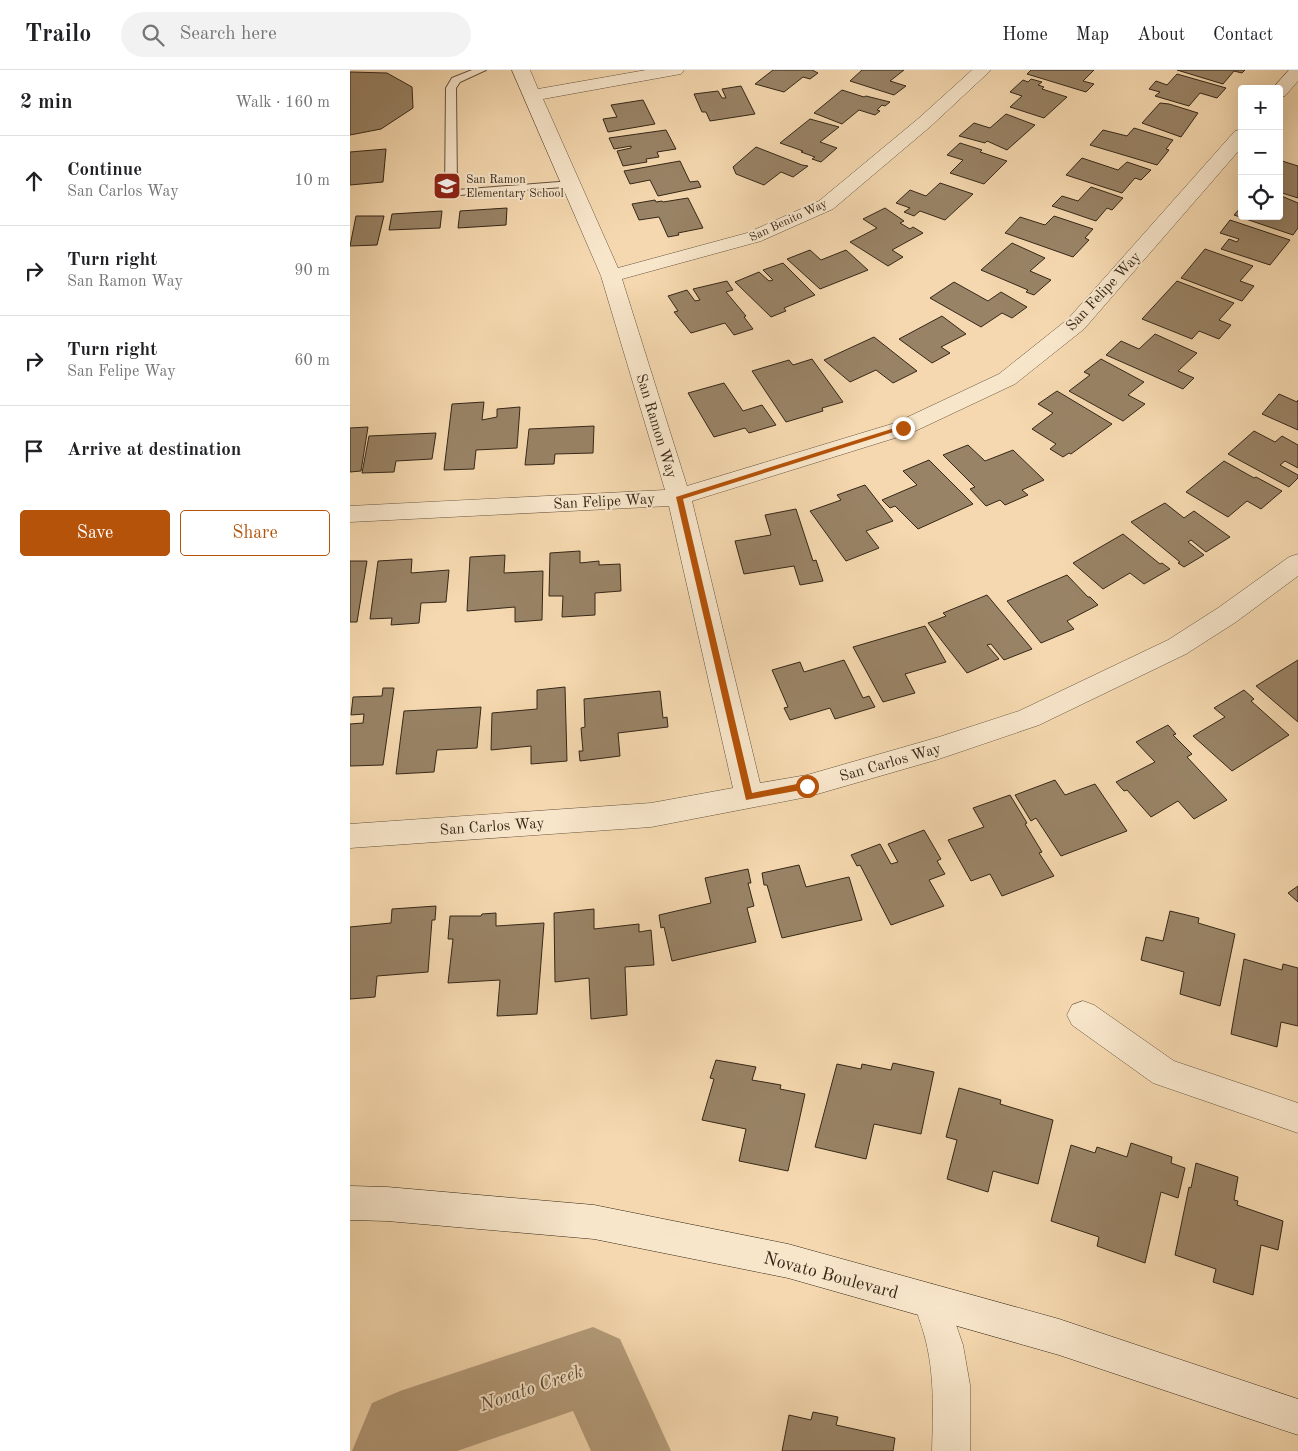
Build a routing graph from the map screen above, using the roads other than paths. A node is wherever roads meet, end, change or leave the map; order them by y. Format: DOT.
graph roads {
  1 [pos="481,70"];
  2 [pos="521,70"];
  3 [pos="675,70"];
  4 [pos="982,70"];
  5 [pos="1298,70"];
  6 [pos="1283,87"];
  7 [pos="532,96"];
  8 [pos="1238,140"];
  9 [pos="572,184"];
  10 [pos="611,276"];
  11 [pos="679,497"];
  12 [pos="350,514"];
  13 [pos="1298,563"];
  14 [pos="749,797"];
  15 [pos="350,836"];
  16 [pos="1083,1016"];
  17 [pos="1298,1118"];
  18 [pos="350,1203"];
  19 [pos="932,1302"];
  20 [pos="1298,1417"];
  21 [pos="951,1451"];
  1 -- 9 [label="lane"];
  2 -- 7 [label="street, San Ramon Way"];
  3 -- 7 [label="street"];
  4 -- 10 [label="street, San Benito Way"];
  5 -- 6 [label="street"];
  7 -- 9 [label="street, San Ramon Way"];
  8 -- 11 [label="street, San Felipe Way"];
  9 -- 10 [label="street, San Ramon Way"];
  10 -- 11 [label="street, San Ramon Way"];
  11 -- 12 [label="street, San Felipe Way"];
  11 -- 14 [label="street, San Ramon Way"];
  13 -- 14 [label="street, San Carlos Way"];
  14 -- 15 [label="street, San Carlos Way"];
  16 -- 17 [label="street"];
  18 -- 19 [label="street, Novato Boulevard"];
  19 -- 20 [label="street, Novato Boulevard"];
  19 -- 21 [label="street"];
}
